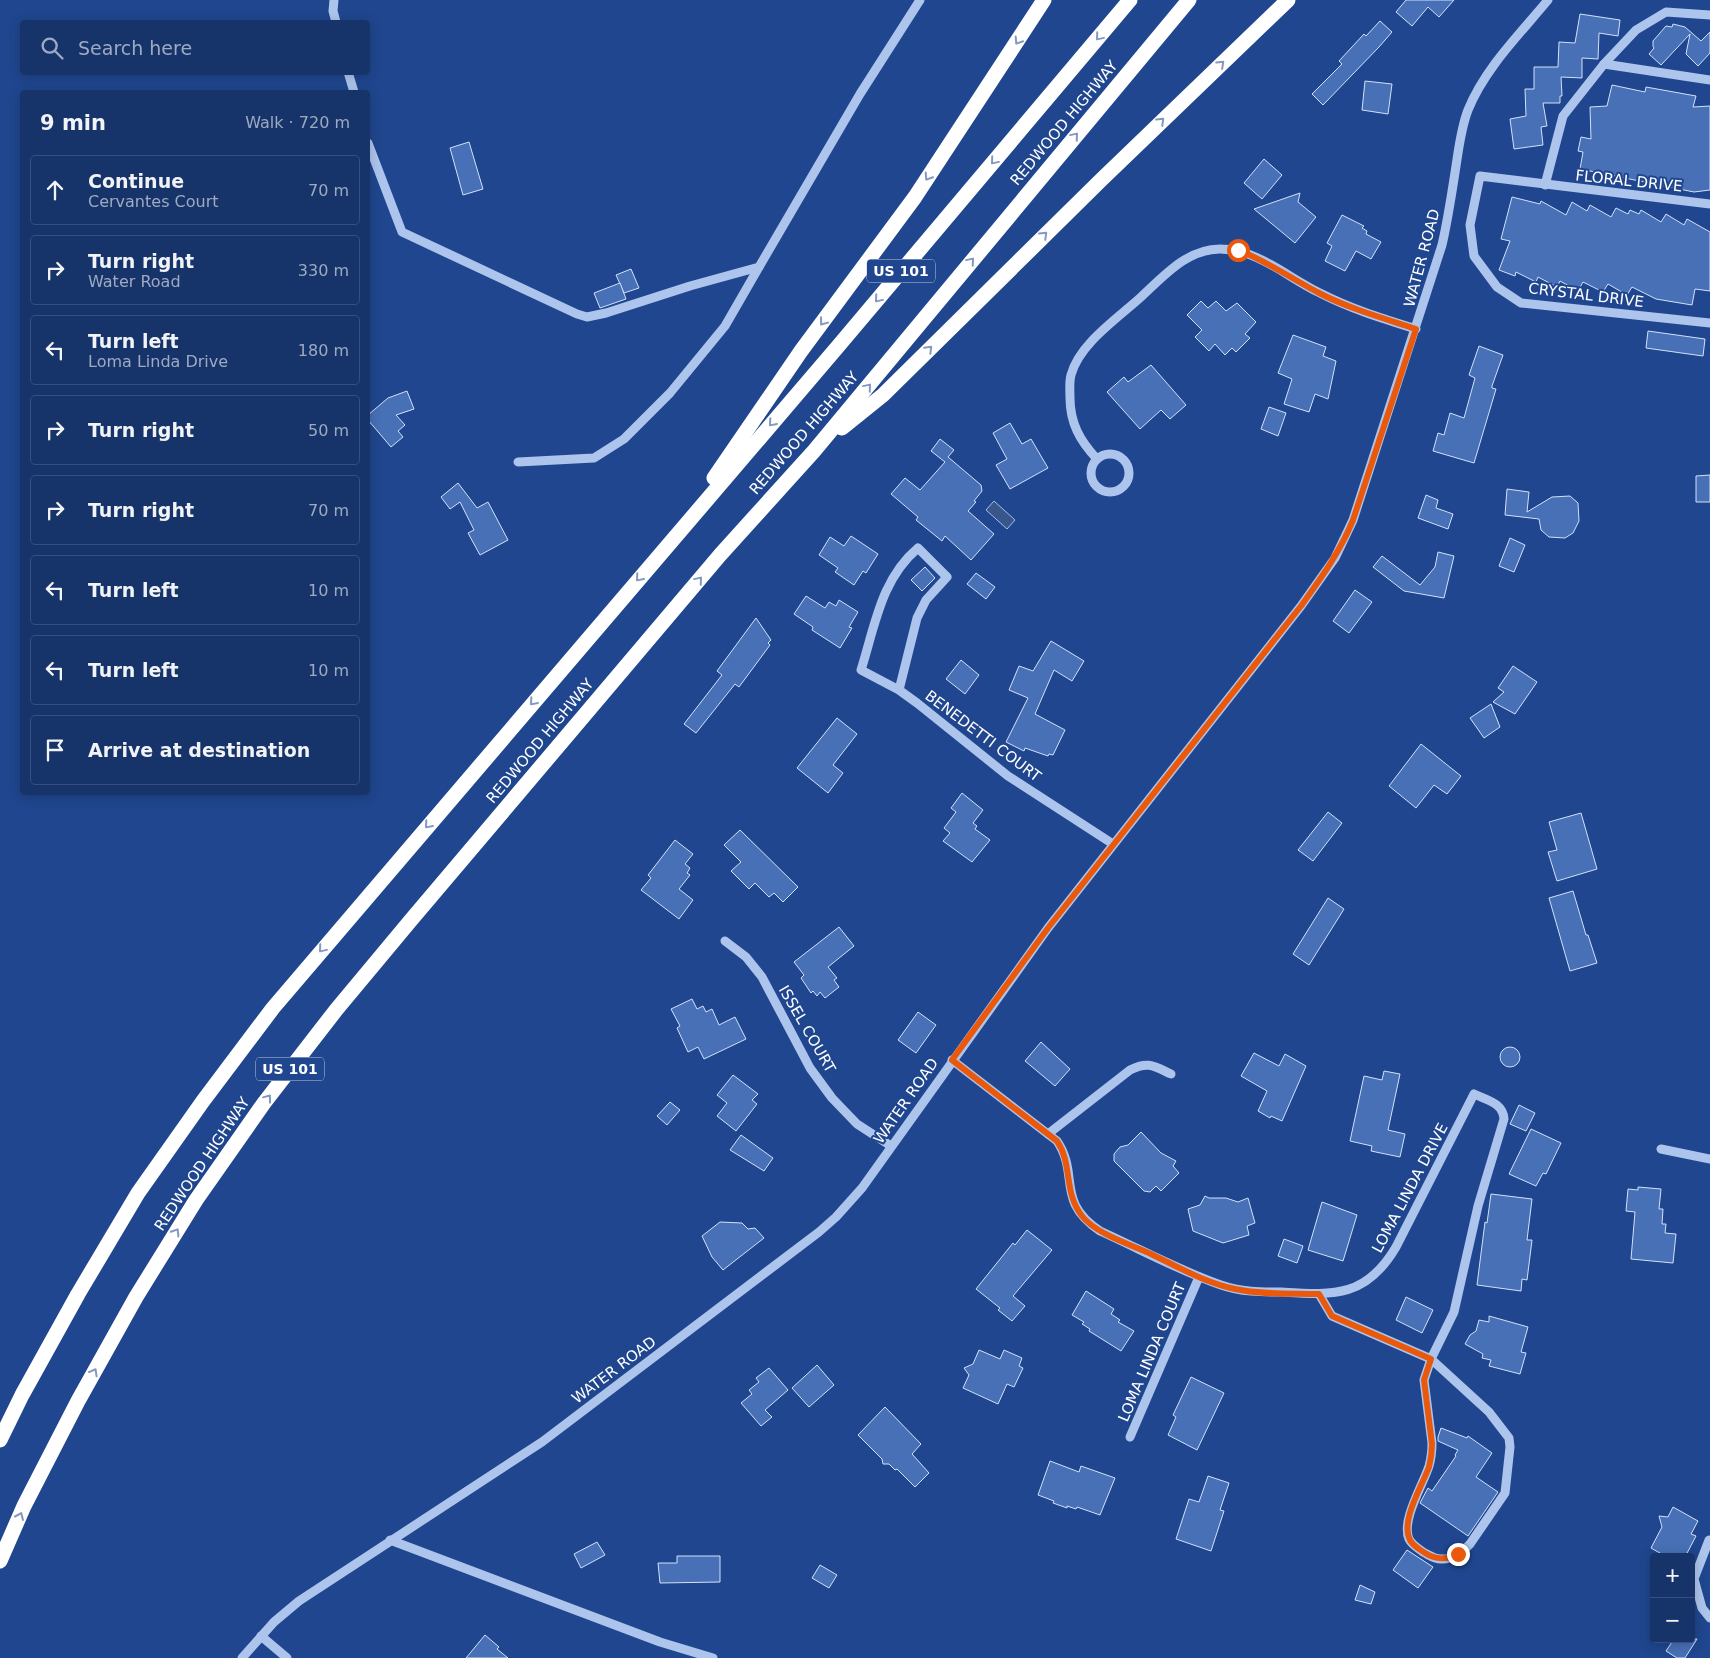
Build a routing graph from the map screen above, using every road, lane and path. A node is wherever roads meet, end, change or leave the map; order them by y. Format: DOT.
graph roads {
  1 [pos="334,0"];
  2 [pos="920,0"];
  3 [pos="1044,0"];
  4 [pos="1130,0"];
  5 [pos="1189,0"];
  6 [pos="1288,0"];
  7 [pos="1548,0"];
  8 [pos="1710,15"];
  9 [pos="335,20"];
  10 [pos="1604,64"];
  11 [pos="349,75"];
  12 [pos="1710,80"];
  13 [pos="353,90"];
  14 [pos="370,148"];
  15 [pos="1545,185"];
  16 [pos="1710,204"];
  17 [pos="759,267"];
  18 [pos="1710,323"];
  19 [pos="1416,329"];
  20 [pos="814,451"];
  21 [pos="1097,459"];
  22 [pos="518,462"];
  23 [pos="671,541"];
  24 [pos="899,690"];
  25 [pos="1113,844"];
  26 [pos="725,940"];
  27 [pos="952,1060"];
  28 [pos="1171,1074"];
  29 [pos="1048,1134"];
  30 [pos="891,1146"];
  31 [pos="1661,1149"];
  32 [pos="1710,1159"];
  33 [pos="1199,1277"];
  34 [pos="1319,1294"];
  35 [pos="1431,1359"];
  36 [pos="1130,1438"];
  37 [pos="0,1440"];
  38 [pos="390,1540"];
  39 [pos="1709,1540"];
  40 [pos="0,1561"];
  41 [pos="1710,1618"];
  42 [pos="261,1636"];
  43 [pos="242,1658"];
  44 [pos="287,1658"];
  45 [pos="713,1658"];
  1 -- 9 [label="street"];
  2 -- 17 [label="street"];
  3 -- 23 [label="highway, one-way"];
  4 -- 23 [label="highway, REDWOOD HIGHWAY / US 101, one-way"];
  20 -- 5 [label="highway, REDWOOD HIGHWAY / US 101, one-way"];
  20 -- 6 [label="highway, one-way"];
  7 -- 19 [label="street, WATER ROAD"];
  8 -- 10 [label="street"];
  10 -- 12 [label="street"];
  10 -- 15 [label="street"];
  11 -- 13 [label="street"];
  14 -- 17 [label="street"];
  15 -- 16 [label="street, FLORAL DRIVE"];
  15 -- 18 [label="street, CRYSTAL DRIVE"];
  17 -- 22 [label="street"];
  19 -- 21 [label="street"];
  19 -- 25 [label="street, WATER ROAD"];
  40 -- 20 [label="highway, REDWOOD HIGHWAY / US 101, one-way"];
  21 -- 21 [label="street"];
  23 -- 37 [label="highway, REDWOOD HIGHWAY / US 101, one-way"];
  24 -- 24 [label="street, BENEDETTI COURT"];
  24 -- 25 [label="street, BENEDETTI COURT"];
  25 -- 27 [label="street, WATER ROAD"];
  26 -- 30 [label="street, ISSEL COURT"];
  27 -- 29 [label="street, LOMA LINDA DRIVE"];
  27 -- 30 [label="street, WATER ROAD"];
  28 -- 29 [label="street"];
  29 -- 33 [label="street, LOMA LINDA DRIVE"];
  30 -- 38 [label="street, WATER ROAD"];
  31 -- 32 [label="street"];
  33 -- 34 [label="street, LOMA LINDA DRIVE"];
  33 -- 36 [label="street, LOMA LINDA COURT"];
  34 -- 35 [label="street"];
  34 -- 35 [label="street, LOMA LINDA DRIVE"];
  35 -- 35 [label="street"];
  38 -- 42 [label="street, WATER ROAD"];
  38 -- 45 [label="street"];
  39 -- 41 [label="street"];
  42 -- 43 [label="street, WATER ROAD"];
  42 -- 44 [label="street"];
}
